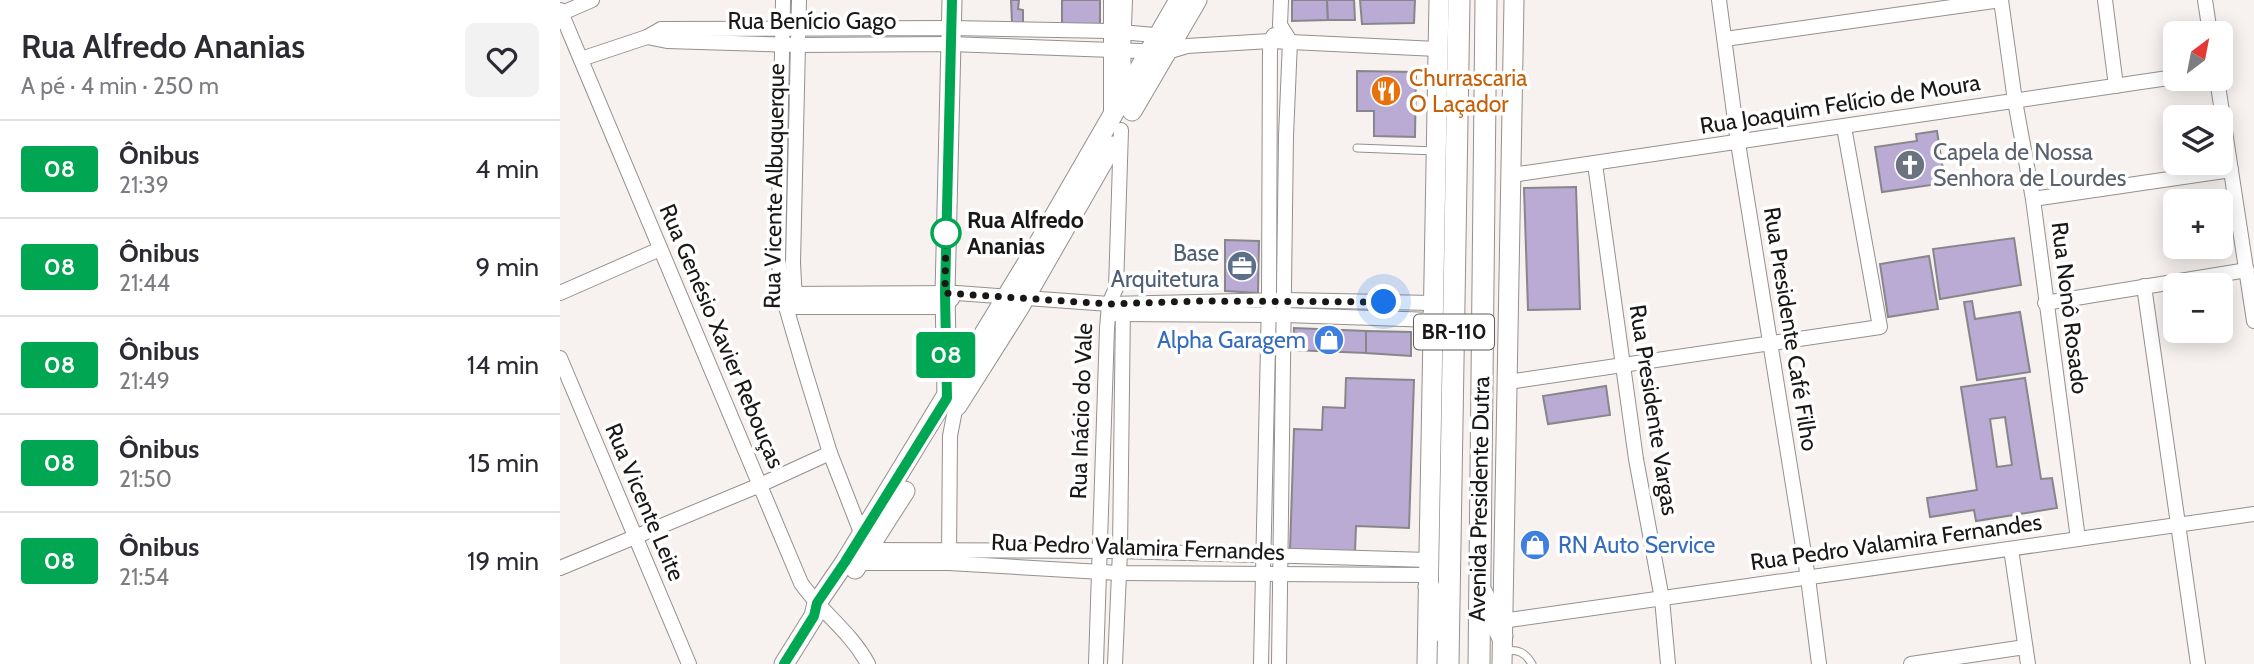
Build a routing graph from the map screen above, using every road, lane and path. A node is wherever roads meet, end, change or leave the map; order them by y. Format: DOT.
graph roads {
  1 [pos="592,0"];
  2 [pos="783,0"];
  3 [pos="799,0"];
  4 [pos="952,0"];
  5 [pos="964,0"];
  6 [pos="1111,0"];
  7 [pos="1125,0"];
  8 [pos="1179,0"];
  9 [pos="1196,0"];
  10 [pos="1280,0"];
  11 [pos="1439,0"];
  12 [pos="1459,0"];
  13 [pos="1486,0"];
  14 [pos="1514,0"];
  15 [pos="1719,0"];
  16 [pos="2001,0"];
  17 [pos="2105,0"];
  18 [pos="2205,0"];
  19 [pos="1929,5"];
  20 [pos="560,12"];
  21 [pos="2208,21"];
  22 [pos="1280,25"];
  23 [pos="783,28"];
  24 [pos="799,28"];
  25 [pos="1117,31"];
  26 [pos="713,36"];
  27 [pos="957,36"];
  28 [pos="1724,39"];
  29 [pos="1270,41"];
  30 [pos="1290,41"];
  31 [pos="782,44"];
  32 [pos="1168,44"];
  33 [pos="798,45"];
  34 [pos="1437,49"];
  35 [pos="1116,51"];
  36 [pos="581,60"];
  37 [pos="2163,79"];
  38 [pos="2116,86"];
  39 [pos="1125,97"];
  40 [pos="2015,101"];
  41 [pos="1116,126"];
  42 [pos="1844,127"];
  43 [pos="1268,135"];
  44 [pos="1286,136"];
  45 [pos="1738,142"];
  46 [pos="1357,148"];
  47 [pos="1436,151"];
  48 [pos="1595,163"];
  49 [pos="1512,175"];
  50 [pos="2197,175"];
  51 [pos="2232,175"];
  52 [pos="2033,199"];
  53 [pos="779,202"];
  54 [pos="795,203"];
  55 [pos="660,249"];
  56 [pos="2247,270"];
  57 [pos="2144,286"];
  58 [pos="560,293"];
  59 [pos="949,297"];
  60 [pos="790,301"];
  61 [pos="1016,301"];
  62 [pos="2045,303"];
  63 [pos="1268,307"];
  64 [pos="1285,307"];
  65 [pos="1115,309"];
  66 [pos="1433,311"];
  67 [pos="2254,321"];
  68 [pos="1769,344"];
  69 [pos="560,358"];
  70 [pos="1623,366"];
  71 [pos="1508,382"];
  72 [pos="951,410"];
  73 [pos="830,453"];
  74 [pos="760,485"];
  75 [pos="2254,514"];
  76 [pos="2178,525"];
  77 [pos="634,536"];
  78 [pos="2078,539"];
  79 [pos="2011,549"];
  80 [pos="1098,551"];
  81 [pos="1120,551"];
  82 [pos="858,552"];
  83 [pos="1180,553"];
  84 [pos="949,556"];
  85 [pos="1262,556"];
  86 [pos="1280,556"];
  87 [pos="560,568"];
  88 [pos="1099,572"];
  89 [pos="1119,573"];
  90 [pos="1180,573"];
  91 [pos="1261,573"];
  92 [pos="1280,573"];
  93 [pos="1429,574"];
  94 [pos="1808,578"];
  95 [pos="1480,589"];
  96 [pos="1662,598"];
  97 [pos="818,610"];
  98 [pos="1502,643"];
  99 [pos="2025,647"];
  100 [pos="1448,655"];
  101 [pos="689,664"];
  102 [pos="784,664"];
  103 [pos="868,664"];
  104 [pos="1096,664"];
  105 [pos="1115,664"];
  106 [pos="1261,664"];
  107 [pos="1279,664"];
  108 [pos="1427,664"];
  109 [pos="1479,664"];
  110 [pos="1532,664"];
  111 [pos="1668,664"];
  112 [pos="1819,664"];
  113 [pos="1912,664"];
  114 [pos="2028,664"];
  115 [pos="2198,664"];
  1 -- 20 [label="street"];
  2 -- 23 [label="street, Rua Vicente Albuquerque"];
  3 -- 24 [label="street, Rua Vicente Albuquerque"];
  4 -- 27 [label="main road"];
  5 -- 27 [label="main road"];
  6 -- 25 [label="street, Rua Inácio do Vale"];
  7 -- 25 [label="street, Rua Inácio do Vale"];
  8 -- 32 [label="main road"];
  9 -- 32 [label="main road"];
  10 -- 22 [label="street"];
  11 -- 34 [label="main road"];
  12 -- 100 [label="main road, Avenida Presidente Dutra / BR-110"];
  13 -- 95 [label="main road, Avenida Presidente Dutra / BR-110"];
  14 -- 49 [label="main road, Avenida Presidente Dutra"];
  15 -- 28 [label="street, Rua Presidente Café Filho"];
  16 -- 19 [label="street"];
  16 -- 40 [label="street, Rua Nonô Rosado"];
  17 -- 38 [label="street"];
  18 -- 21 [label="street"];
  19 -- 28 [label="street"];
  20 -- 36 [label="street, Rua Genésio Xavier Rebouças"];
  22 -- 29 [label="street"];
  22 -- 30 [label="street"];
  23 -- 24 [label="street, Rua Benício Gago"];
  23 -- 26 [label="street, Rua Benício Gago"];
  23 -- 31 [label="street, Rua Vicente Albuquerque"];
  24 -- 27 [label="street, Rua Benício Gago"];
  24 -- 33 [label="street, Rua Vicente Albuquerque"];
  25 -- 27 [label="street, Rua Benício Gago"];
  25 -- 32 [label="street, Rua Benício Gago"];
  25 -- 35 [label="street, Rua Inácio do Vale"];
  26 -- 31 [label="street, Rua Benício Gago"];
  26 -- 36 [label="street, Rua Benício Gago"];
  27 -- 33 [label="street, Rua Benício Gago"];
  27 -- 35 [label="street, Rua Benício Gago"];
  27 -- 59 [label="main road"];
  28 -- 45 [label="street, Rua Presidente Café Filho"];
  29 -- 30 [label="street, Rua Benício Gago"];
  29 -- 32 [label="street, Rua Benício Gago"];
  29 -- 43 [label="street"];
  30 -- 34 [label="street, Rua Benício Gago"];
  30 -- 44 [label="street"];
  31 -- 33 [label="street, Rua Benício Gago"];
  31 -- 53 [label="street, Rua Vicente Albuquerque"];
  32 -- 35 [label="street, Rua Benício Gago"];
  32 -- 39 [label="main road"];
  32 -- 41 [label="main road"];
  33 -- 54 [label="street, Rua Vicente Albuquerque"];
  34 -- 47 [label="main road"];
  35 -- 39 [label="street, Rua Inácio do Vale"];
  35 -- 41 [label="street, Rua Inácio do Vale"];
  36 -- 55 [label="street, Rua Genésio Xavier Rebouças"];
  37 -- 38 [label="street, Rua Joaquim Felício de Moura"];
  38 -- 40 [label="street, Rua Joaquim Felício de Moura"];
  39 -- 41 [label="main road"];
  40 -- 42 [label="street, Rua Joaquim Felício de Moura"];
  40 -- 52 [label="street, Rua Nonô Rosado"];
  41 -- 61 [label="main road"];
  41 -- 65 [label="street, Rua Inácio do Vale"];
  42 -- 45 [label="street, Rua Joaquim Felício de Moura"];
  42 -- 68 [label="street"];
  43 -- 44 [label="street"];
  43 -- 63 [label="street"];
  44 -- 64 [label="street"];
  45 -- 48 [label="street, Rua Joaquim Felício de Moura"];
  45 -- 68 [label="street, Rua Presidente Café Filho"];
  46 -- 47 [label="lane"];
  47 -- 66 [label="main road"];
  48 -- 49 [label="street, Rua Joaquim Felício de Moura"];
  48 -- 70 [label="street, Rua Presidente Vargas"];
  49 -- 71 [label="main road, Avenida Presidente Dutra"];
  50 -- 52 [label="street"];
  51 -- 56 [label="street"];
  52 -- 62 [label="street, Rua Nonô Rosado"];
  53 -- 54 [label="street"];
  53 -- 60 [label="street, Rua Vicente Albuquerque"];
  54 -- 60 [label="street, Rua Vicente Albuquerque"];
  55 -- 58 [label="street"];
  55 -- 74 [label="street, Rua Genésio Xavier Rebouças"];
  56 -- 57 [label="street"];
  56 -- 67 [label="street"];
  57 -- 62 [label="street"];
  57 -- 76 [label="street"];
  59 -- 60 [label="street"];
  59 -- 61 [label="street"];
  59 -- 72 [label="main road"];
  60 -- 73 [label="street, Rua Vicente Albuquerque"];
  61 -- 65 [label="street"];
  61 -- 72 [label="main road"];
  61 -- 72 [label="main road"];
  62 -- 78 [label="street, Rua Nonô Rosado"];
  63 -- 64 [label="street"];
  63 -- 65 [label="street"];
  63 -- 85 [label="street"];
  64 -- 66 [label="street"];
  64 -- 86 [label="street"];
  65 -- 80 [label="street, Rua Inácio do Vale"];
  65 -- 81 [label="street, Rua Inácio do Vale"];
  66 -- 93 [label="main road"];
  68 -- 70 [label="street"];
  68 -- 94 [label="street, Rua Presidente Café Filho"];
  69 -- 77 [label="street, Rua Vicente Leite"];
  70 -- 71 [label="street"];
  70 -- 96 [label="street, Rua Presidente Vargas"];
  71 -- 98 [label="main road, Avenida Presidente Dutra"];
  72 -- 82 [label="main road"];
  72 -- 82 [label="main road"];
  72 -- 84 [label="street"];
  73 -- 74 [label="street"];
  73 -- 82 [label="street, Rua Vicente Albuquerque"];
  74 -- 77 [label="street"];
  74 -- 97 [label="street, Rua Genésio Xavier Rebouças"];
  75 -- 76 [label="street, Rua Pedro Valamira Fernandes"];
  76 -- 78 [label="street, Rua Pedro Valamira Fernandes"];
  76 -- 115 [label="street"];
  77 -- 87 [label="street"];
  77 -- 101 [label="street, Rua Vicente Leite"];
  78 -- 79 [label="street, Rua Pedro Valamira Fernandes"];
  79 -- 94 [label="street, Rua Pedro Valamira Fernandes"];
  79 -- 99 [label="street"];
  80 -- 81 [label="street, Rua Pedro Valamira Fernandes"];
  80 -- 84 [label="street, Rua Pedro Valamira Fernandes"];
  80 -- 88 [label="street, Rua Inácio do Vale"];
  81 -- 83 [label="street, Rua Pedro Valamira Fernandes"];
  81 -- 89 [label="street, Rua Inácio do Vale"];
  82 -- 84 [label="street, Rua Pedro Valamira Fernandes"];
  82 -- 97 [label="main road"];
  83 -- 85 [label="street, Rua Pedro Valamira Fernandes"];
  83 -- 90 [label="street"];
  84 -- 88 [label="street, Rua Pedro Valamira Fernandes"];
  85 -- 86 [label="street, Rua Pedro Valamira Fernandes"];
  85 -- 91 [label="street"];
  86 -- 92 [label="street"];
  86 -- 93 [label="street, Rua Pedro Valamira Fernandes"];
  88 -- 89 [label="street, Rua Pedro Valamira Fernandes"];
  88 -- 104 [label="street, Rua Inácio do Vale"];
  89 -- 90 [label="street, Rua Pedro Valamira Fernandes"];
  89 -- 105 [label="street, Rua Inácio do Vale"];
  90 -- 91 [label="street, Rua Pedro Valamira Fernandes"];
  91 -- 92 [label="street, Rua Pedro Valamira Fernandes"];
  91 -- 106 [label="street"];
  92 -- 93 [label="street, Rua Pedro Valamira Fernandes"];
  92 -- 107 [label="street"];
  93 -- 100 [label="main road"];
  93 -- 108 [label="main road"];
  94 -- 96 [label="street, Rua Pedro Valamira Fernandes"];
  94 -- 112 [label="street, Rua Presidente Café Filho"];
  95 -- 98 [label="main road"];
  95 -- 109 [label="main road, Avenida Presidente Dutra / BR-110"];
  96 -- 98 [label="street, Rua Pedro Valamira Fernandes"];
  96 -- 111 [label="street, Rua Presidente Vargas"];
  97 -- 102 [label="main road"];
  97 -- 103 [label="street, Rua Genésio Xavier Rebouças"];
  98 -- 110 [label="lane"];
  99 -- 113 [label="street"];
  99 -- 114 [label="street"];
}
